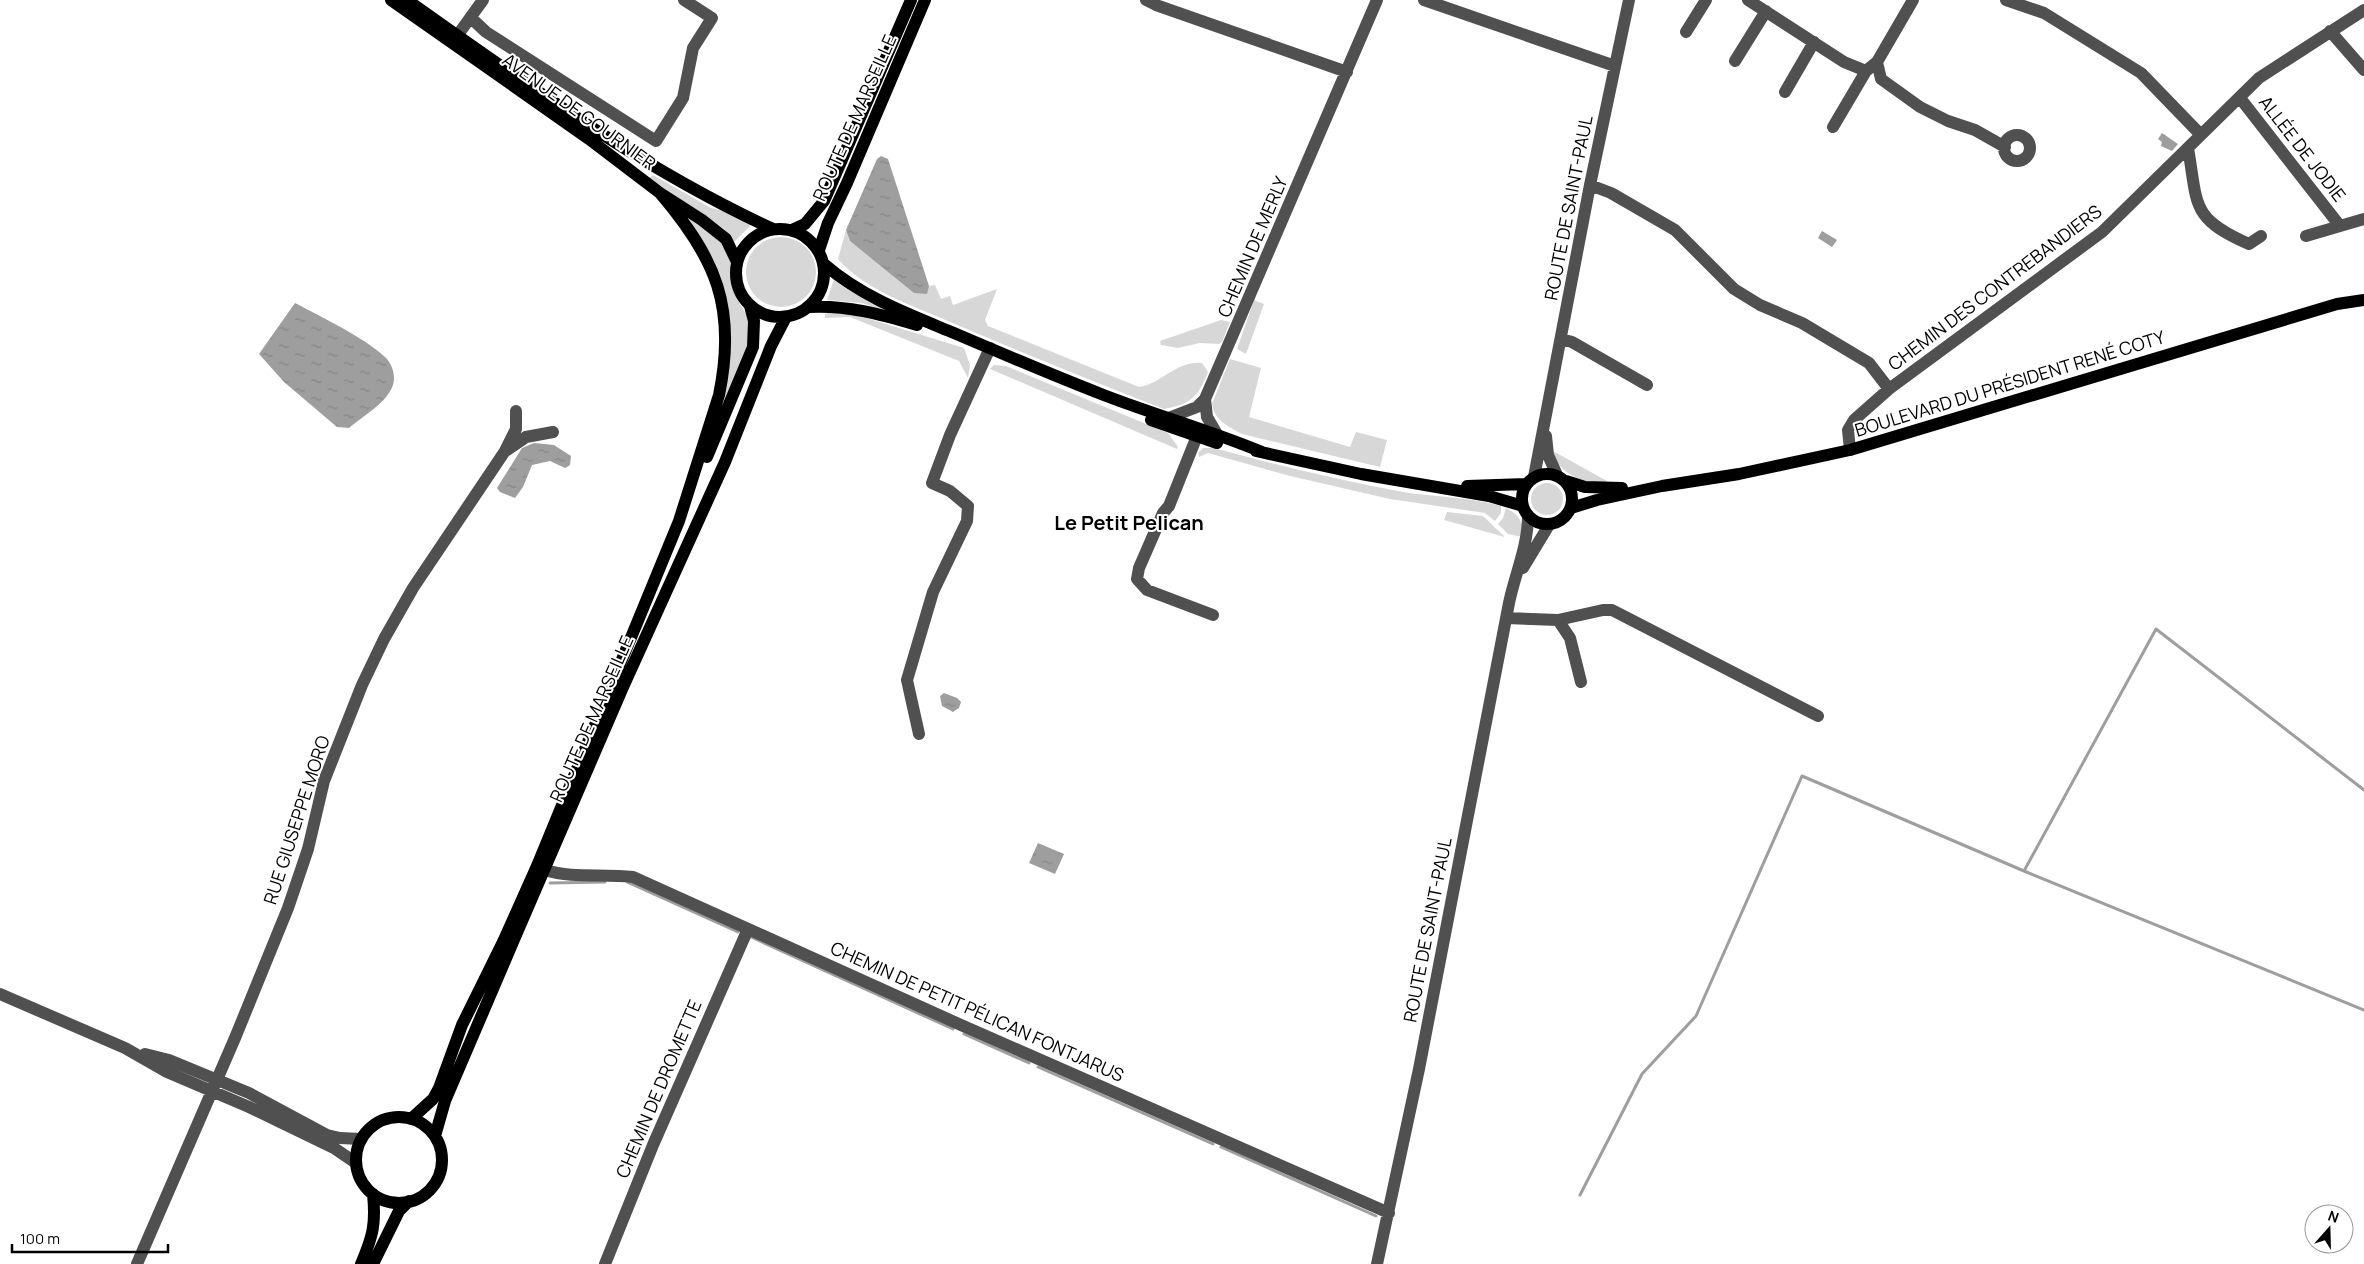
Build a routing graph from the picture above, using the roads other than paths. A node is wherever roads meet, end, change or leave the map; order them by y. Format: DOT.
graph roads {
  1 [pos="391,0"];
  2 [pos="407,0"];
  3 [pos="483,0"];
  4 [pos="684,0"];
  5 [pos="911,0"];
  6 [pos="925,0"];
  7 [pos="1146,0"];
  8 [pos="1377,0"];
  9 [pos="1424,0"];
  10 [pos="1629,0"];
  11 [pos="1706,0"];
  12 [pos="1748,0"];
  13 [pos="1914,0"];
  14 [pos="2006,0"];
  15 [pos="2364,10"];
  16 [pos="1766,11"];
  17 [pos="471,18"];
  18 [pos="2330,31"];
  19 [pos="1686,32"];
  20 [pos="457,36"];
  21 [pos="1814,42"];
  22 [pos="1735,61"];
  23 [pos="1877,62"];
  24 [pos="1615,66"];
  25 [pos="2364,70"];
  26 [pos="1866,71"];
  27 [pos="1347,72"];
  28 [pos="1785,92"];
  29 [pos="2240,98"];
  30 [pos="1833,127"];
  31 [pos="2201,135"];
  32 [pos="2005,146"];
  33 [pos="2188,148"];
  34 [pos="635,174"];
  35 [pos="1590,185"];
  36 [pos="660,192"];
  37 [pos="712,198"];
  38 [pos="2364,219"];
  39 [pos="2340,226"];
  40 [pos="774,229"];
  41 [pos="792,230"];
  42 [pos="2260,236"];
  43 [pos="2306,236"];
  44 [pos="819,250"];
  45 [pos="737,262"];
  46 [pos="824,264"];
  47 [pos="2364,294"];
  48 [pos="2364,300"];
  49 [pos="2337,304"];
  50 [pos="750,306"];
  51 [pos="809,307"];
  52 [pos="786,317"];
  53 [pos="1561,339"];
  54 [pos="972,341"];
  55 [pos="990,348"];
  56 [pos="1647,385"];
  57 [pos="1889,389"];
  58 [pos="1103,395"];
  59 [pos="1205,399"];
  60 [pos="516,410"];
  61 [pos="1171,417"];
  62 [pos="1545,424"];
  63 [pos="553,432"];
  64 [pos="1217,434"];
  65 [pos="1197,436"];
  66 [pos="1850,450"];
  67 [pos="505,451"];
  68 [pos="1262,452"];
  69 [pos="1562,478"];
  70 [pos="1530,480"];
  71 [pos="1662,486"];
  72 [pos="1442,487"];
  73 [pos="685,505"];
  74 [pos="1571,508"];
  75 [pos="1526,511"];
  76 [pos="1549,524"];
  77 [pos="1509,603"];
  78 [pos="1214,615"];
  79 [pos="1506,618"];
  80 [pos="1558,620"];
  81 [pos="1581,682"];
  82 [pos="1818,716"];
  83 [pos="919,734"];
  84 [pos="545,870"];
  85 [pos="748,929"];
  86 [pos="0,994"];
  87 [pos="124,1048"];
  88 [pos="215,1085"];
  89 [pos="411,1119"];
  90 [pos="435,1136"];
  91 [pos="361,1138"];
  92 [pos="356,1162"];
  93 [pos="373,1194"];
  94 [pos="408,1202"];
  95 [pos="1389,1213"];
  96 [pos="137,1264"];
  97 [pos="361,1264"];
  98 [pos="373,1264"];
  99 [pos="604,1264"];
  100 [pos="1377,1264"];
  1 -- 34 [label="main road, AVENUE DE GOURNIER"];
  2 -- 20 [label="main road, AVENUE DE GOURNIER"];
  3 -- 17 [label="street"];
  4 -- 17 [label="street"];
  5 -- 41 [label="main road, ROUTE DE MARSEILLE"];
  6 -- 44 [label="main road, ROUTE DE MARSEILLE"];
  7 -- 27 [label="street"];
  8 -- 27 [label="street, CHEMIN DE MERLY"];
  9 -- 24 [label="street"];
  10 -- 24 [label="street, ROUTE DE SAINT-PAUL"];
  11 -- 19 [label="street"];
  12 -- 16 [label="street"];
  13 -- 23 [label="street"];
  14 -- 31 [label="street"];
  15 -- 18 [label="street, CHEMIN DES CONTREBANDIERS"];
  16 -- 21 [label="street"];
  16 -- 22 [label="street"];
  17 -- 20 [label="street"];
  18 -- 25 [label="street"];
  18 -- 29 [label="street, CHEMIN DES CONTREBANDIERS"];
  20 -- 37 [label="main road, AVENUE DE GOURNIER"];
  21 -- 26 [label="street"];
  21 -- 28 [label="street"];
  23 -- 26 [label="street"];
  23 -- 32 [label="street"];
  24 -- 35 [label="street, ROUTE DE SAINT-PAUL"];
  26 -- 30 [label="street"];
  27 -- 59 [label="street, CHEMIN DE MERLY"];
  29 -- 31 [label="street, CHEMIN DES CONTREBANDIERS"];
  29 -- 39 [label="street, ALLÉE DE JODIE"];
  31 -- 33 [label="street, CHEMIN DES CONTREBANDIERS"];
  33 -- 42 [label="street"];
  33 -- 57 [label="street, CHEMIN DES CONTREBANDIERS"];
  34 -- 36 [label="main road, AVENUE DE GOURNIER"];
  34 -- 37 [label="main road"];
  35 -- 53 [label="street, ROUTE DE SAINT-PAUL"];
  35 -- 57 [label="street"];
  36 -- 45 [label="main road, AVENUE DE GOURNIER"];
  36 -- 73 [label="main road"];
  37 -- 40 [label="main road, AVENUE DE GOURNIER"];
  38 -- 39 [label="street, ALLÉE DE JODIE"];
  39 -- 43 [label="street"];
  40 -- 41 [label="main road"];
  40 -- 45 [label="main road"];
  41 -- 44 [label="main road"];
  44 -- 46 [label="main road"];
  45 -- 50 [label="main road"];
  46 -- 51 [label="main road"];
  46 -- 54 [label="main road"];
  47 -- 49 [label="main road"];
  48 -- 49 [label="main road, BOULEVARD DU PRÉSIDENT RENÉ COTY"];
  49 -- 66 [label="main road, BOULEVARD DU PRÉSIDENT RENÉ COTY"];
  50 -- 52 [label="main road"];
  50 -- 73 [label="main road"];
  51 -- 52 [label="main road"];
  51 -- 54 [label="main road"];
  52 -- 84 [label="main road, ROUTE DE MARSEILLE"];
  53 -- 56 [label="street"];
  53 -- 62 [label="street, ROUTE DE SAINT-PAUL"];
  54 -- 55 [label="main road"];
  55 -- 58 [label="main road"];
  55 -- 83 [label="street"];
  57 -- 66 [label="street, CHEMIN DES CONTREBANDIERS"];
  58 -- 61 [label="main road"];
  58 -- 65 [label="main road"];
  59 -- 61 [label="street"];
  59 -- 64 [label="street"];
  60 -- 67 [label="street, RUE GIUSEPPE MORO"];
  61 -- 64 [label="main road"];
  62 -- 69 [label="street, ROUTE DE SAINT-PAUL"];
  62 -- 70 [label="street, ROUTE DE SAINT-PAUL"];
  63 -- 67 [label="street, RUE GIUSEPPE MORO"];
  64 -- 68 [label="main road"];
  65 -- 68 [label="main road"];
  65 -- 78 [label="street"];
  66 -- 71 [label="main road, BOULEVARD DU PRÉSIDENT RENÉ COTY"];
  67 -- 88 [label="street, RUE GIUSEPPE MORO"];
  68 -- 72 [label="main road"];
  69 -- 70 [label="main road"];
  69 -- 71 [label="main road, BOULEVARD DU PRÉSIDENT RENÉ COTY"];
  69 -- 74 [label="main road"];
  70 -- 72 [label="main road"];
  70 -- 75 [label="main road"];
  71 -- 74 [label="main road, BOULEVARD DU PRÉSIDENT RENÉ COTY"];
  72 -- 75 [label="main road"];
  73 -- 89 [label="main road, ROUTE DE MARSEILLE"];
  74 -- 76 [label="main road"];
  75 -- 76 [label="main road"];
  75 -- 77 [label="street, ROUTE DE SAINT-PAUL"];
  76 -- 77 [label="street, ROUTE DE SAINT-PAUL"];
  77 -- 79 [label="street, ROUTE DE SAINT-PAUL"];
  79 -- 80 [label="street"];
  79 -- 95 [label="street, ROUTE DE SAINT-PAUL"];
  80 -- 81 [label="street"];
  80 -- 82 [label="street"];
  84 -- 85 [label="street, CHEMIN DE PETIT PÉLICAN FONTJARUS"];
  84 -- 90 [label="main road, ROUTE DE MARSEILLE"];
  85 -- 95 [label="street, CHEMIN DE PETIT PÉLICAN FONTJARUS"];
  85 -- 99 [label="street, CHEMIN DE DROMETTE"];
  86 -- 87 [label="street"];
  87 -- 88 [label="street"];
  87 -- 88 [label="street"];
  88 -- 91 [label="street"];
  88 -- 92 [label="street"];
  88 -- 96 [label="street, RUE GIUSEPPE MORO"];
  89 -- 90 [label="main road"];
  89 -- 91 [label="main road"];
  90 -- 94 [label="main road"];
  91 -- 92 [label="main road"];
  92 -- 93 [label="main road"];
  93 -- 94 [label="main road"];
  93 -- 97 [label="main road"];
  94 -- 98 [label="main road"];
  95 -- 100 [label="street, ROUTE DE SAINT-PAUL"];
}
